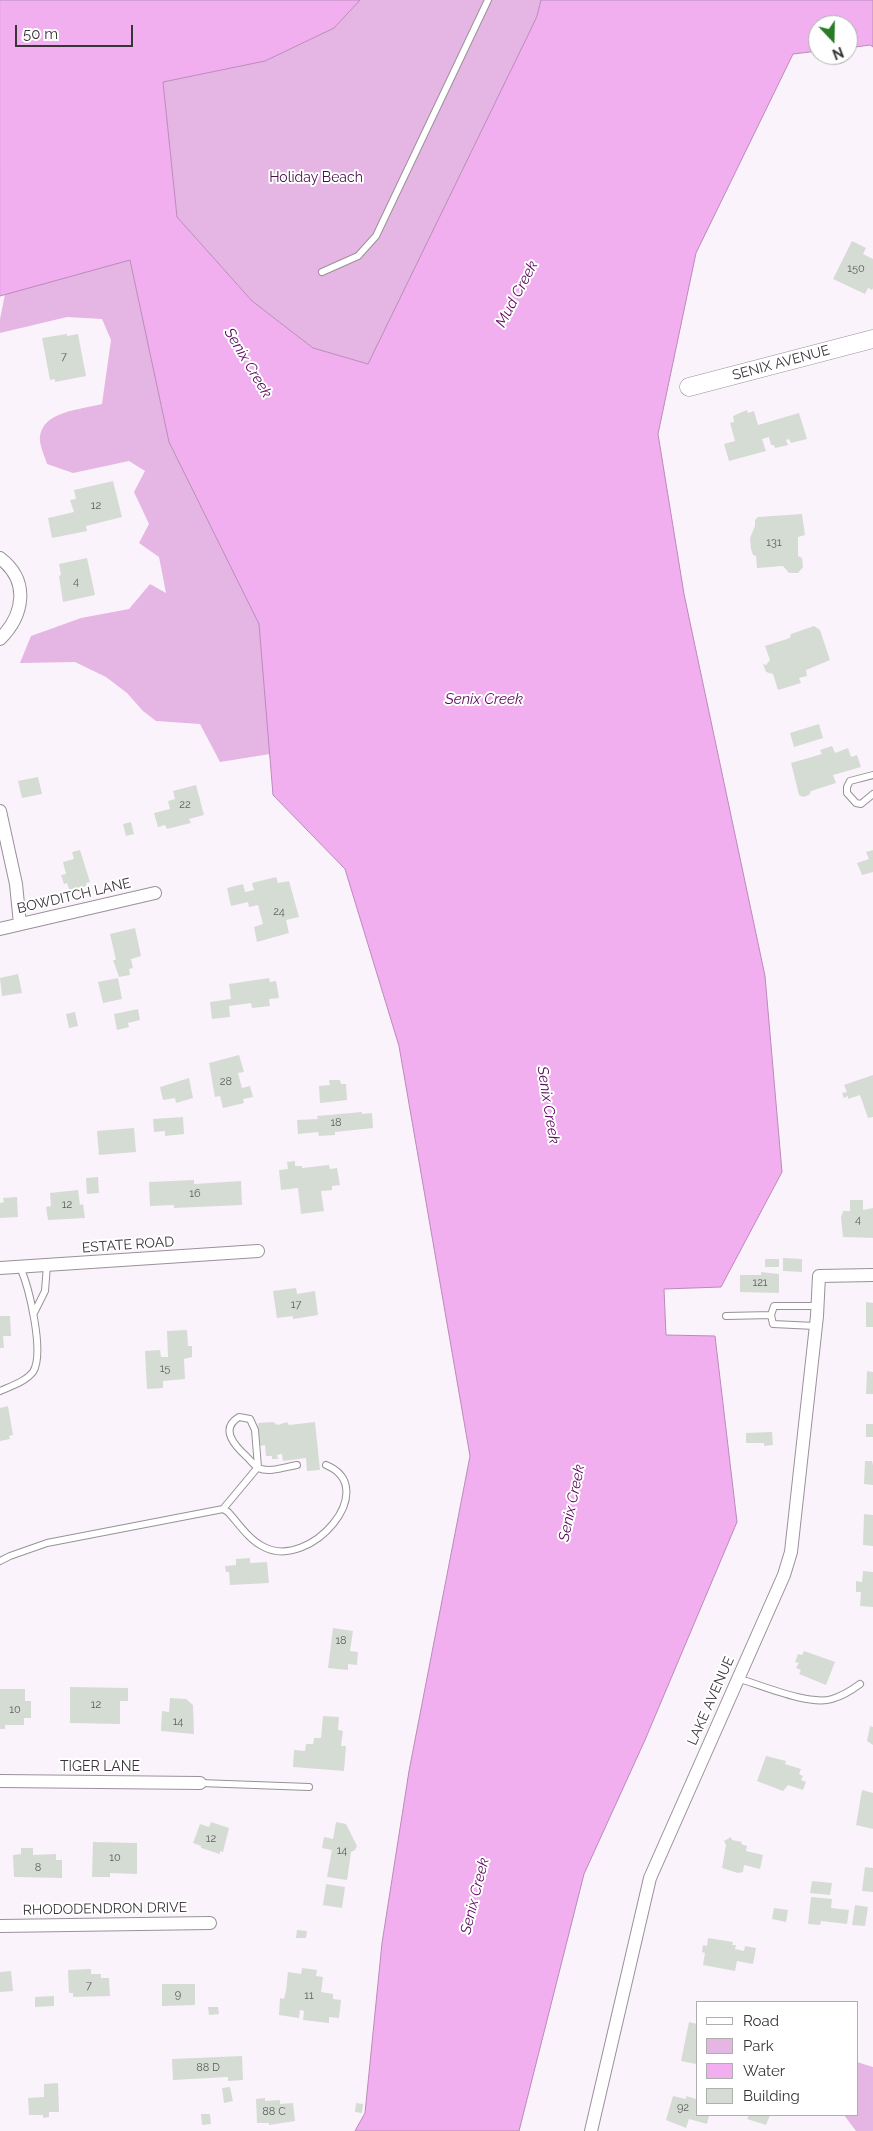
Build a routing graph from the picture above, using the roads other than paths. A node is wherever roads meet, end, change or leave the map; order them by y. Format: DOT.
graph roads {
  1 [pos="488,0"];
  2 [pos="322,272"];
  3 [pos="873,339"];
  4 [pos="689,387"];
  5 [pos="0,558"];
  6 [pos="0,639"];
  7 [pos="873,774"];
  8 [pos="873,794"];
  9 [pos="0,811"];
  10 [pos="155,893"];
  11 [pos="20,924"];
  12 [pos="0,929"];
  13 [pos="258,1251"];
  14 [pos="47,1265"];
  15 [pos="20,1267"];
  16 [pos="0,1268"];
  17 [pos="873,1275"];
  18 [pos="817,1306"];
  19 [pos="34,1313"];
  20 [pos="771,1315"];
  21 [pos="726,1316"];
  22 [pos="815,1326"];
  23 [pos="0,1391"];
  24 [pos="296,1465"];
  25 [pos="326,1465"];
  26 [pos="258,1467"];
  27 [pos="223,1510"];
  28 [pos="0,1561"];
  29 [pos="737,1678"];
  30 [pos="860,1684"];
  31 [pos="0,1781"];
  32 [pos="200,1783"];
  33 [pos="309,1787"];
  34 [pos="210,1923"];
  35 [pos="0,1926"];
  36 [pos="591,2131"];
  1 -- 2 [label="lane"];
  3 -- 4 [label="street, SENIX AVENUE"];
  5 -- 6 [label="street"];
  7 -- 8 [label="lane"];
  9 -- 11 [label="street"];
  10 -- 11 [label="street, BOWDITCH LANE"];
  11 -- 12 [label="street, BOWDITCH LANE"];
  13 -- 14 [label="street, ESTATE ROAD"];
  14 -- 15 [label="street, ESTATE ROAD"];
  14 -- 19 [label="lane"];
  15 -- 16 [label="street, ESTATE ROAD"];
  15 -- 19 [label="lane"];
  17 -- 18 [label="street, LAKE AVENUE"];
  18 -- 20 [label="lane"];
  18 -- 22 [label="street, LAKE AVENUE"];
  19 -- 23 [label="lane"];
  20 -- 21 [label="lane"];
  20 -- 22 [label="lane"];
  22 -- 29 [label="street, LAKE AVENUE"];
  24 -- 26 [label="lane"];
  25 -- 27 [label="lane"];
  26 -- 26 [label="lane"];
  26 -- 27 [label="lane"];
  27 -- 28 [label="lane"];
  29 -- 30 [label="lane"];
  29 -- 36 [label="street, LAKE AVENUE"];
  31 -- 32 [label="street, TIGER LANE"];
  32 -- 33 [label="lane"];
  34 -- 35 [label="street, RHODODENDRON DRIVE"];
}
